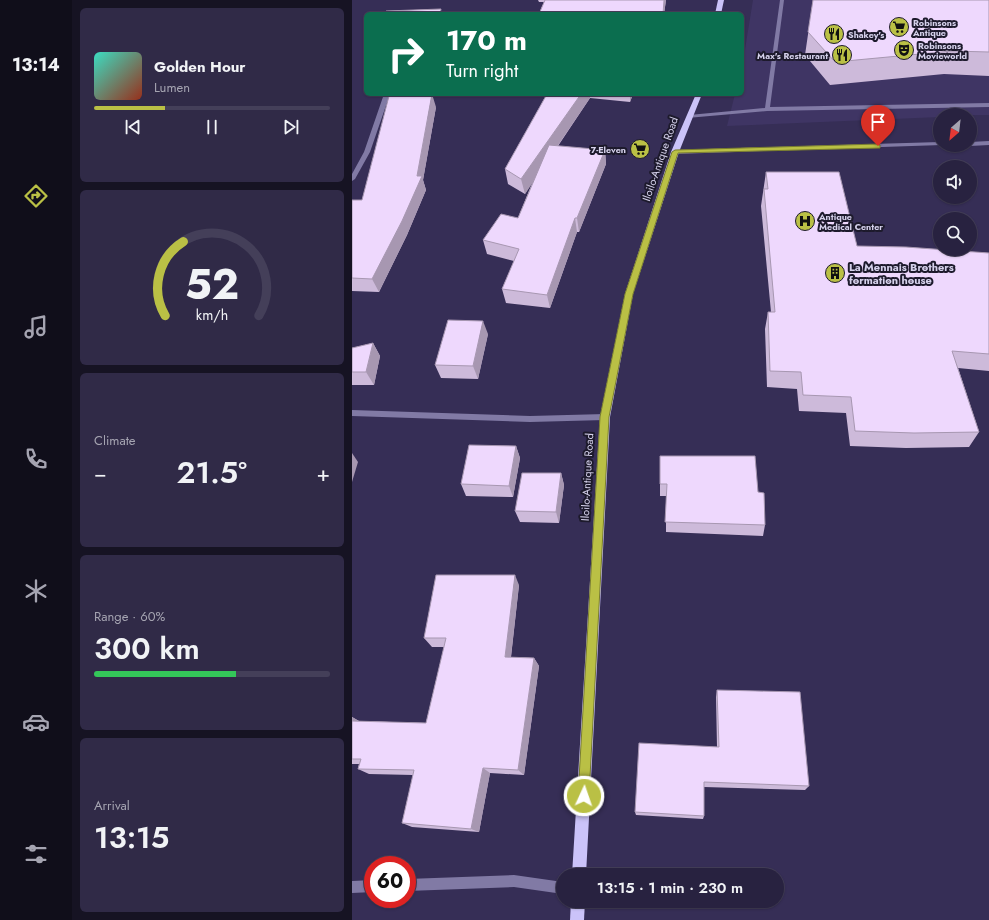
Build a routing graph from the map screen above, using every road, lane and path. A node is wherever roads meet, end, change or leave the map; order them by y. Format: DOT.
graph roads {
  1 [pos="721,0"];
  2 [pos="782,0"];
  3 [pos="718,12"];
  4 [pos="386,96"];
  5 [pos="698,96"];
  6 [pos="989,105"];
  7 [pos="767,109"];
  8 [pos="689,117"];
  9 [pos="989,143"];
  10 [pos="933,144"];
  11 [pos="977,144"];
  12 [pos="675,152"];
  13 [pos="352,179"];
  14 [pos="352,413"];
  15 [pos="605,417"];
  16 [pos="579,868"];
  17 [pos="416,885"];
  18 [pos="364,886"];
  19 [pos="352,887"];
  20 [pos="556,887"];
  21 [pos="578,908"];
  22 [pos="577,920"];
  1 -- 3 [label="main road"];
  2 -- 7 [label="street"];
  4 -- 13 [label="street"];
  5 -- 8 [label="main road, Iloilo-Antique Road"];
  6 -- 7 [label="street"];
  7 -- 8 [label="street"];
  8 -- 12 [label="main road, Iloilo-Antique Road"];
  9 -- 11 [label="street"];
  10 -- 12 [label="street"];
  12 -- 15 [label="main road, Iloilo-Antique Road"];
  14 -- 15 [label="street"];
  15 -- 16 [label="main road, Iloilo-Antique Road"];
  17 -- 20 [label="street"];
  18 -- 19 [label="street"];
  21 -- 22 [label="main road"];
}
